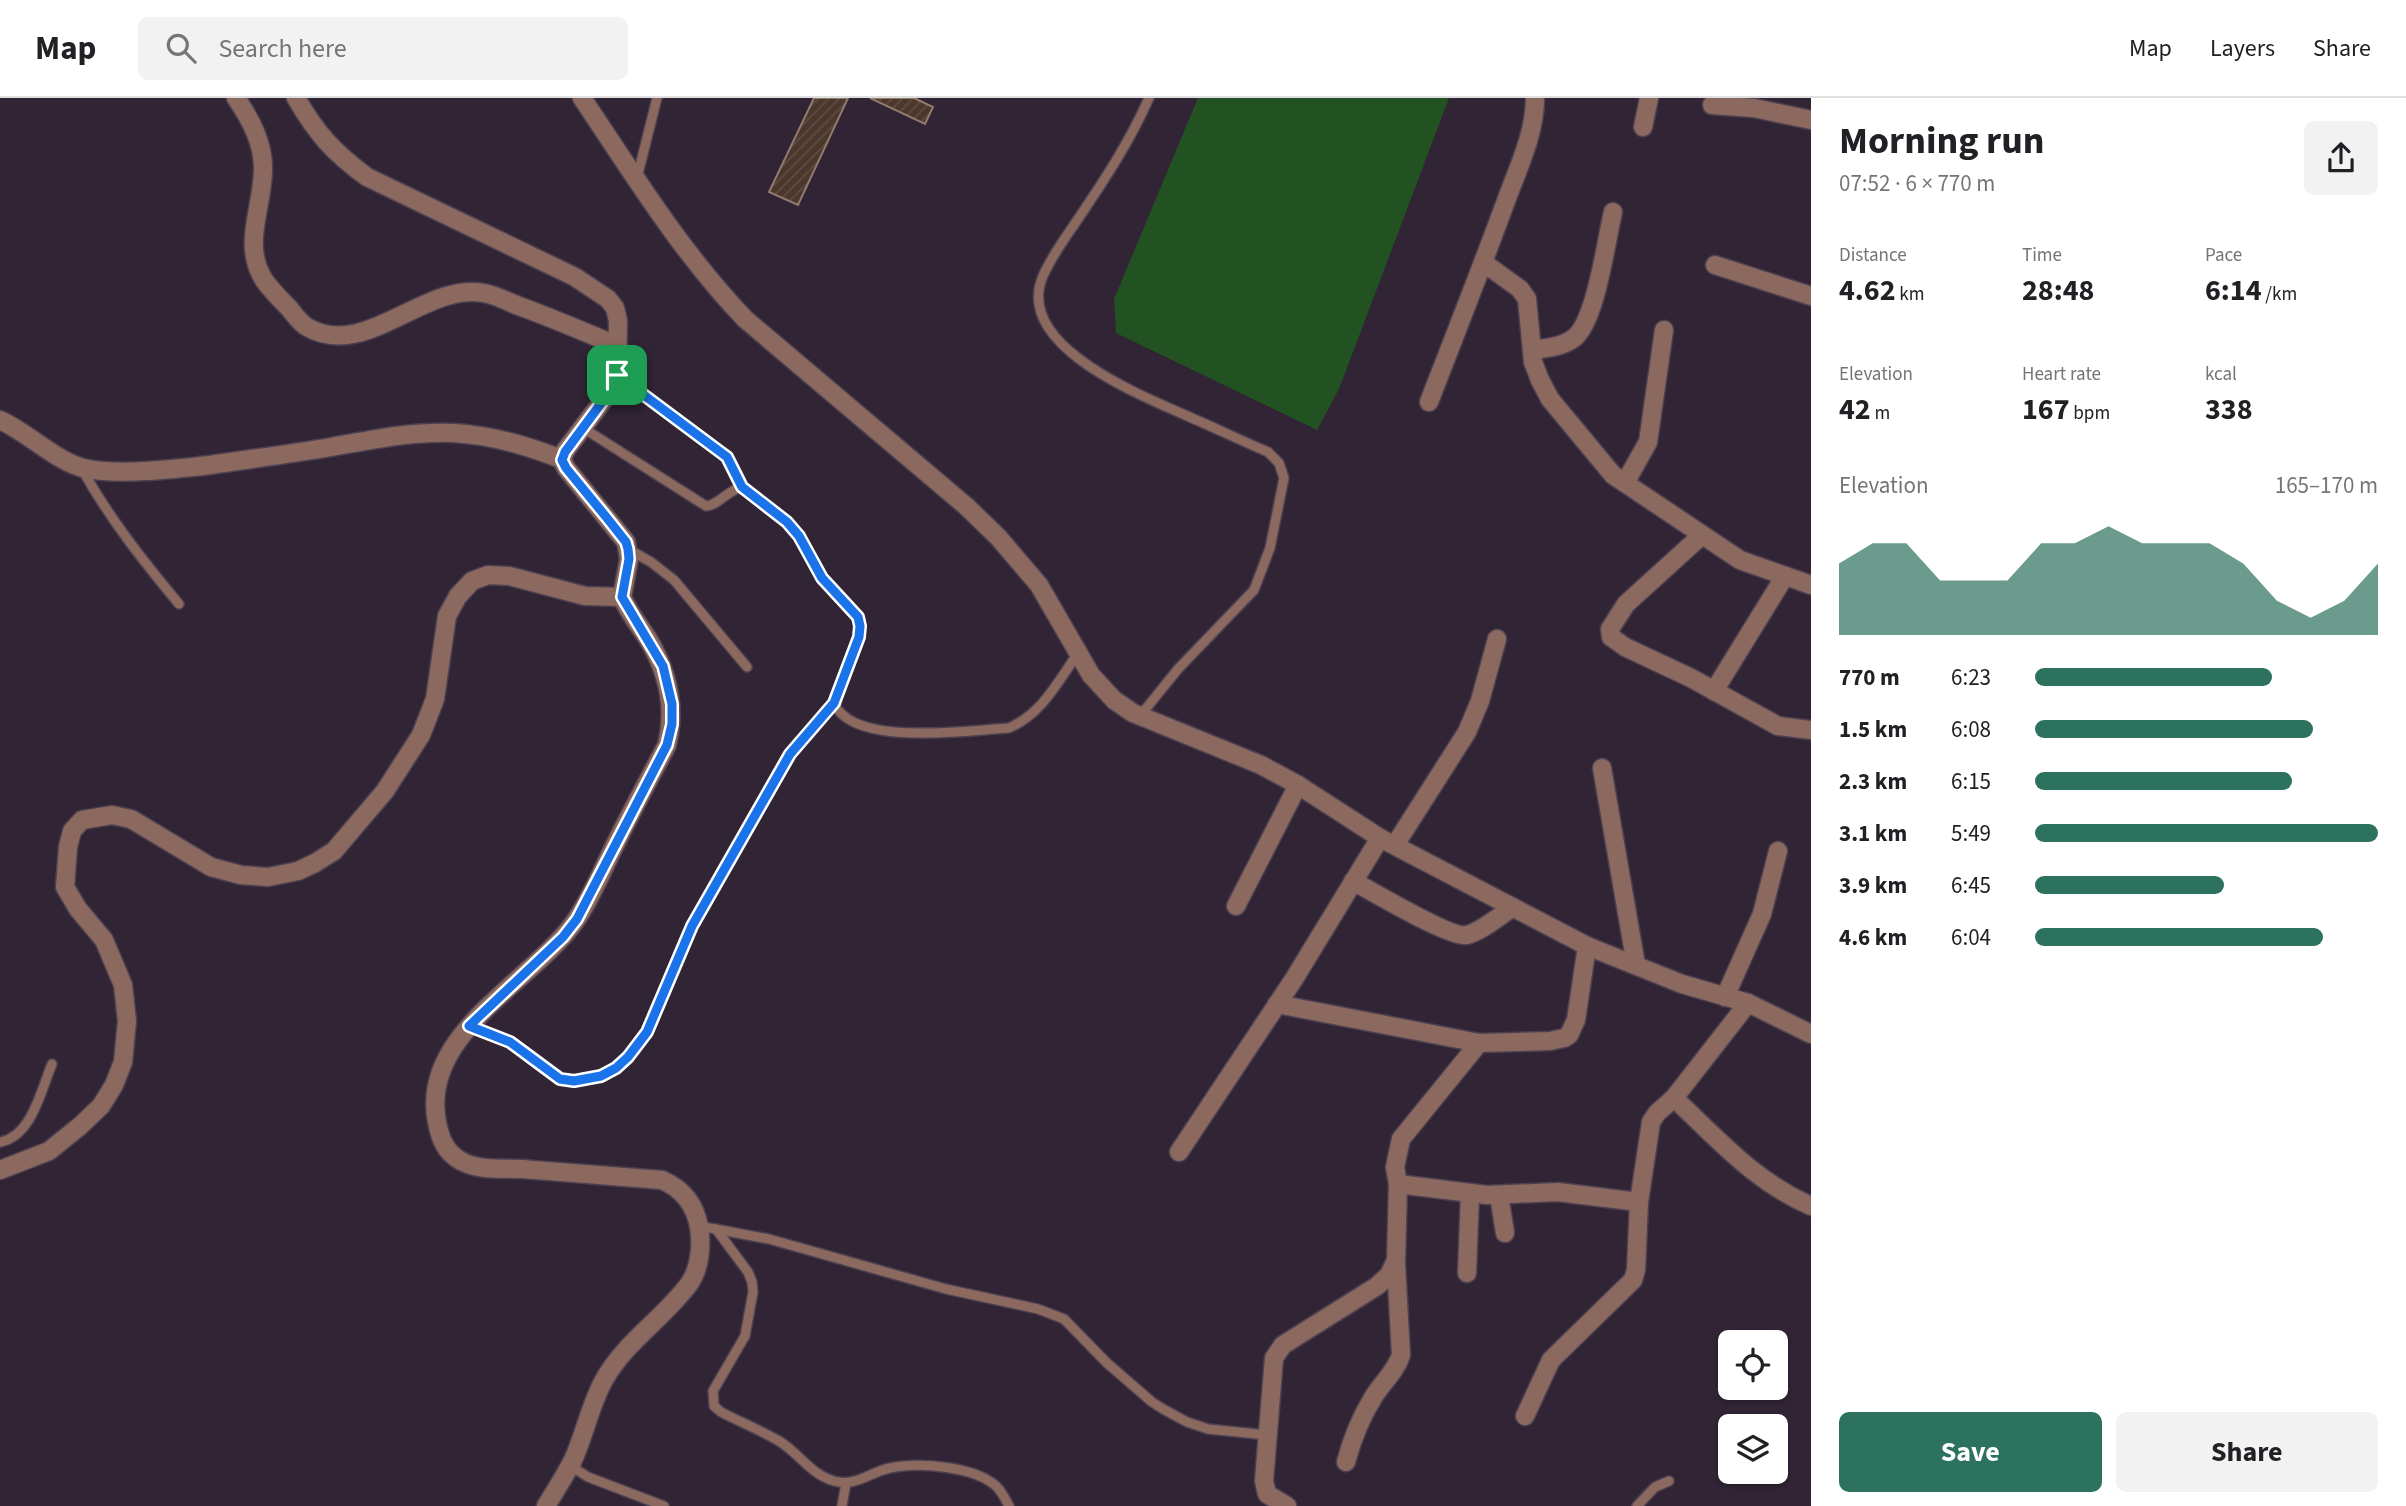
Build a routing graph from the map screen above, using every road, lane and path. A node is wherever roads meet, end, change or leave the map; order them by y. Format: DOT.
graph roads {
  1 [pos="236,98"];
  2 [pos="296,98"];
  3 [pos="582,98"];
  4 [pos="657,98"];
  5 [pos="1149,98"];
  6 [pos="1535,98"];
  7 [pos="1649,98"];
  8 [pos="1712,105"];
  9 [pos="1811,120"];
  10 [pos="1643,127"];
  11 [pos="637,179"];
  12 [pos="1613,212"];
  13 [pos="1484,263"];
  14 [pos="1715,265"];
  15 [pos="1811,296"];
  16 [pos="1664,330"];
  17 [pos="618,346"];
  18 [pos="1532,350"];
  19 [pos="617,375"];
  20 [pos="1429,402"];
  21 [pos="0,420"];
  22 [pos="583,428"];
  23 [pos="565,452"];
  24 [pos="81,468"];
  25 [pos="1625,483"];
  26 [pos="742,487"];
  27 [pos="1702,535"];
  28 [pos="628,549"];
  29 [pos="1786,576"];
  30 [pos="1811,585"];
  31 [pos="622,597"];
  32 [pos="180,604"];
  33 [pos="1497,639"];
  34 [pos="1079,652"];
  35 [pos="747,667"];
  36 [pos="1714,691"];
  37 [pos="834,703"];
  38 [pos="1140,716"];
  39 [pos="1811,730"];
  40 [pos="1602,768"];
  41 [pos="1298,785"];
  42 [pos="1387,841"];
  43 [pos="1778,851"];
  44 [pos="1353,881"];
  45 [pos="1236,906"];
  46 [pos="1513,907"];
  47 [pos="1587,946"];
  48 [pos="1636,965"];
  49 [pos="1725,997"];
  50 [pos="1748,1003"];
  51 [pos="1277,1004"];
  52 [pos="469,1026"];
  53 [pos="1811,1034"];
  54 [pos="1479,1043"];
  55 [pos="52,1064"];
  56 [pos="1674,1098"];
  57 [pos="0,1142"];
  58 [pos="1179,1152"];
  59 [pos="0,1170"];
  60 [pos="1398,1184"];
  61 [pos="1470,1193"];
  62 [pos="1499,1195"];
  63 [pos="1639,1202"];
  64 [pos="1811,1206"];
  65 [pos="708,1227"];
  66 [pos="1504,1233"];
  67 [pos="1396,1260"];
  68 [pos="1466,1273"];
  69 [pos="1524,1416"];
  70 [pos="1267,1435"];
  71 [pos="573,1459"];
  72 [pos="1346,1462"];
  73 [pos="1669,1481"];
  74 [pos="846,1483"];
  75 [pos="546,1506"];
  76 [pos="664,1506"];
  77 [pos="842,1506"];
  78 [pos="1009,1506"];
  79 [pos="1287,1506"];
  80 [pos="1637,1506"];
  1 -- 17 [label="street"];
  2 -- 17 [label="street"];
  3 -- 11 [label="street"];
  4 -- 11 [label="lane"];
  5 -- 38 [label="lane"];
  6 -- 13 [label="street"];
  7 -- 10 [label="street"];
  8 -- 9 [label="street"];
  11 -- 34 [label="street"];
  12 -- 18 [label="street"];
  13 -- 18 [label="street"];
  13 -- 20 [label="street"];
  14 -- 15 [label="street"];
  16 -- 25 [label="street"];
  17 -- 19 [label="street"];
  18 -- 25 [label="street"];
  19 -- 22 [label="street"];
  19 -- 26 [label="lane"];
  21 -- 24 [label="street"];
  22 -- 23 [label="street"];
  22 -- 26 [label="lane"];
  23 -- 24 [label="street"];
  23 -- 28 [label="street"];
  24 -- 32 [label="lane"];
  25 -- 27 [label="street"];
  26 -- 37 [label="lane"];
  27 -- 29 [label="street"];
  27 -- 36 [label="street"];
  28 -- 31 [label="street"];
  28 -- 35 [label="lane"];
  29 -- 30 [label="street"];
  29 -- 36 [label="street"];
  31 -- 52 [label="street"];
  31 -- 59 [label="street"];
  33 -- 42 [label="street"];
  34 -- 37 [label="lane"];
  34 -- 38 [label="street"];
  36 -- 39 [label="street"];
  37 -- 52 [label="lane"];
  38 -- 41 [label="street"];
  40 -- 48 [label="street"];
  41 -- 42 [label="street"];
  41 -- 45 [label="street"];
  42 -- 44 [label="street"];
  42 -- 46 [label="street"];
  43 -- 49 [label="street"];
  44 -- 46 [label="street"];
  44 -- 51 [label="street"];
  46 -- 47 [label="street"];
  47 -- 48 [label="street"];
  47 -- 54 [label="street"];
  48 -- 49 [label="street"];
  49 -- 50 [label="street"];
  50 -- 53 [label="street"];
  50 -- 56 [label="street"];
  51 -- 54 [label="street"];
  51 -- 58 [label="street"];
  52 -- 65 [label="street"];
  54 -- 60 [label="street"];
  55 -- 57 [label="lane"];
  56 -- 63 [label="street"];
  56 -- 64 [label="street"];
  60 -- 61 [label="street"];
  60 -- 67 [label="street"];
  61 -- 62 [label="street"];
  61 -- 68 [label="street"];
  62 -- 63 [label="street"];
  62 -- 66 [label="street"];
  63 -- 69 [label="street"];
  65 -- 70 [label="lane"];
  65 -- 71 [label="street"];
  65 -- 74 [label="lane"];
  67 -- 70 [label="street"];
  67 -- 72 [label="street"];
  70 -- 79 [label="street"];
  71 -- 75 [label="street"];
  71 -- 76 [label="lane"];
  73 -- 80 [label="lane"];
  74 -- 77 [label="lane"];
  74 -- 78 [label="lane"];
}
